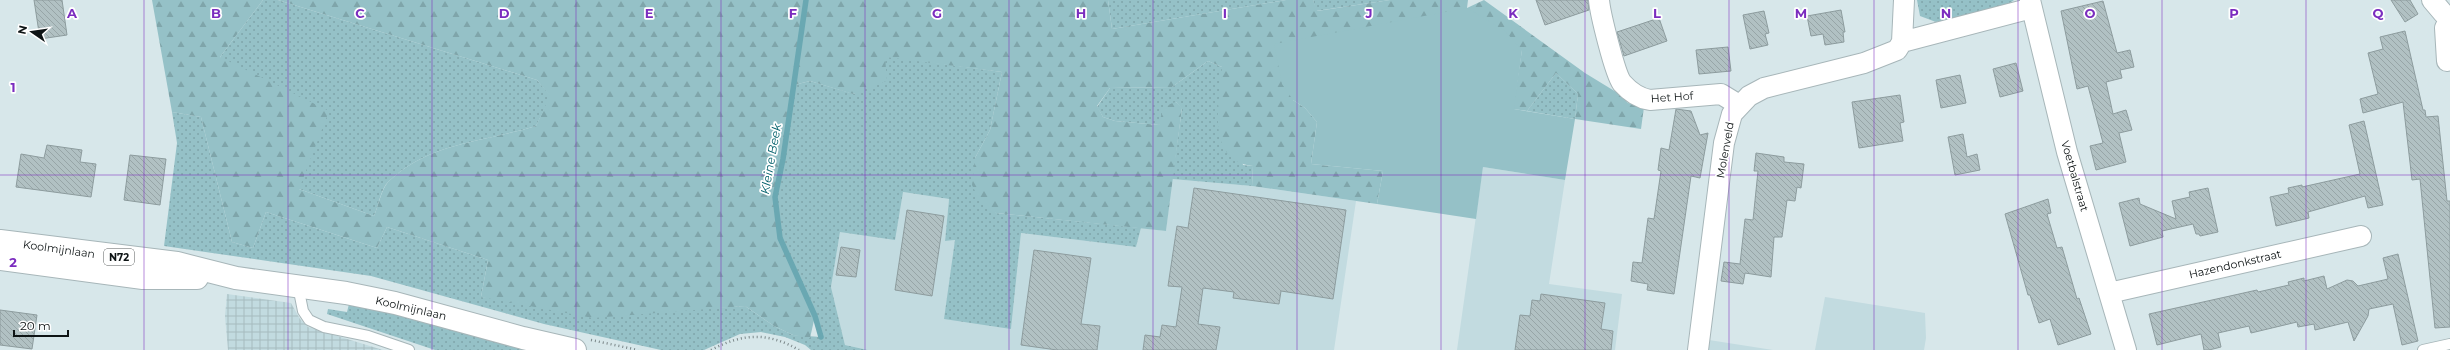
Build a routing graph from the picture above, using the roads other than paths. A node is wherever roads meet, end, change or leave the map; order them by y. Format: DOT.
graph roads {
  1 [pos="1599,0"];
  2 [pos="1904,0"];
  3 [pos="2432,0"];
  4 [pos="2032,4"];
  5 [pos="2450,18"];
  6 [pos="1902,42"];
  7 [pos="2447,61"];
  8 [pos="1739,105"];
  9 [pos="2361,236"];
  10 [pos="0,241"];
  11 [pos="0,259"];
  12 [pos="236,278"];
  13 [pos="298,286"];
  14 [pos="2109,293"];
  15 [pos="523,338"];
  16 [pos="2450,344"];
  17 [pos="408,350"];
  18 [pos="549,350"];
  19 [pos="575,350"];
  20 [pos="1698,350"];
  21 [pos="2126,350"];
  22 [pos="2423,350"];
  1 -- 8 [label="street, Het Hof"];
  2 -- 6 [label="street"];
  3 -- 5 [label="street"];
  4 -- 6 [label="street, Molenveld"];
  4 -- 14 [label="street, Voetbalstraat"];
  5 -- 7 [label="street"];
  6 -- 8 [label="street, Molenveld"];
  8 -- 20 [label="street, Molenveld"];
  9 -- 14 [label="street, Hazendonkstraat"];
  10 -- 12 [label="main road, Koolmijnlaan / N72"];
  11 -- 12 [label="main road, Koolmijnlaan / N72"];
  12 -- 13 [label="main road, Koolmijnlaan / N72"];
  13 -- 15 [label="main road, Koolmijnlaan / N72"];
  13 -- 17 [label="lane"];
  14 -- 21 [label="street, Voetbalstraat"];
  15 -- 18 [label="main road, Koolmijnlaan / N72"];
  15 -- 19 [label="main road, Koolmijnlaan / N72"];
  16 -- 22 [label="lane"];
}
